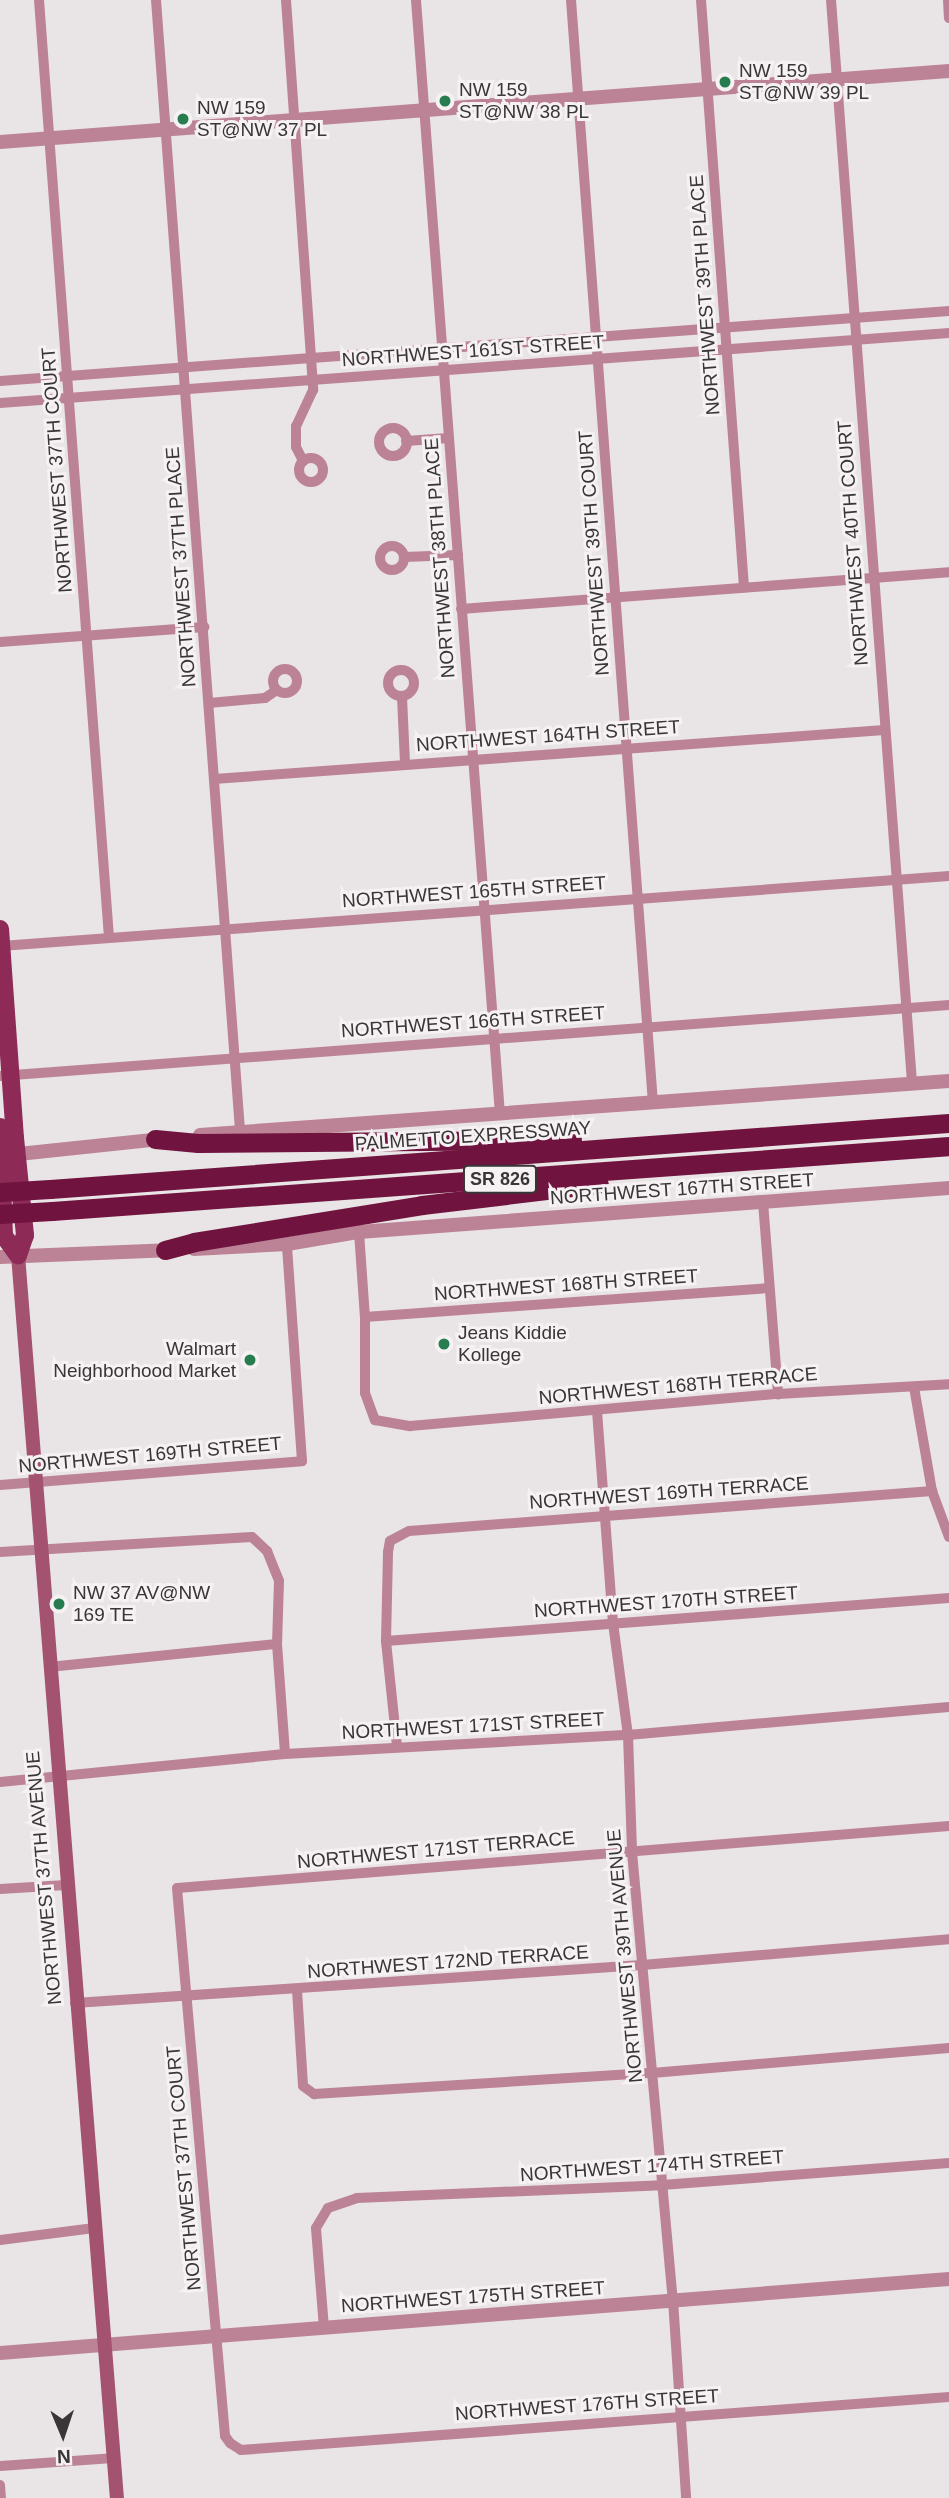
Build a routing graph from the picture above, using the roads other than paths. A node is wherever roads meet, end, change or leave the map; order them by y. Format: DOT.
graph roads {
  1 [pos="39,0"];
  2 [pos="156,0"];
  3 [pos="286,0"];
  4 [pos="415,0"];
  5 [pos="571,0"];
  6 [pos="701,0"];
  7 [pos="831,0"];
  8 [pos="948,0"];
  9 [pos="949,18"];
  10 [pos="949,71"];
  11 [pos="837,79"];
  12 [pos="708,89"];
  13 [pos="578,99"];
  14 [pos="424,110"];
  15 [pos="295,120"];
  16 [pos="166,129"];
  17 [pos="50,138"];
  18 [pos="0,142"];
  19 [pos="949,311"];
  20 [pos="855,318"];
  21 [pos="725,327"];
  22 [pos="949,333"];
  23 [pos="596,336"];
  24 [pos="856,340"];
  25 [pos="442,349"];
  26 [pos="727,349"];
  27 [pos="312,358"];
  28 [pos="598,359"];
  29 [pos="184,368"];
  30 [pos="443,370"];
  31 [pos="68,376"];
  32 [pos="313,380"];
  33 [pos="0,381"];
  34 [pos="185,390"];
  35 [pos="70,398"];
  36 [pos="0,404"];
  37 [pos="449,438"];
  38 [pos="407,441"];
  39 [pos="303,461"];
  40 [pos="458,555"];
  41 [pos="404,557"];
  42 [pos="949,572"];
  43 [pos="873,578"];
  44 [pos="744,587"];
  45 [pos="614,597"];
  46 [pos="461,609"];
  47 [pos="204,627"];
  48 [pos="86,636"];
  49 [pos="0,642"];
  50 [pos="276,690"];
  51 [pos="402,696"];
  52 [pos="209,703"];
  53 [pos="884,730"];
  54 [pos="627,747"];
  55 [pos="471,760"];
  56 [pos="405,764"];
  57 [pos="214,779"];
  58 [pos="949,876"];
  59 [pos="895,880"];
  60 [pos="638,898"];
  61 [pos="483,910"];
  62 [pos="226,928"];
  63 [pos="109,937"];
  64 [pos="1,938"];
  65 [pos="949,1005"];
  66 [pos="906,1009"];
  67 [pos="646,1025"];
  68 [pos="494,1039"];
  69 [pos="234,1057"];
  70 [pos="5,1075"];
  71 [pos="949,1081"];
  72 [pos="912,1083"];
  73 [pos="653,1103"];
  74 [pos="500,1114"];
  75 [pos="949,1123"];
  76 [pos="0,1127"];
  77 [pos="240,1131"];
  78 [pos="155,1139"];
  79 [pos="643,1146"];
  80 [pos="949,1146"];
  81 [pos="6,1155"];
  82 [pos="713,1164"];
  83 [pos="949,1188"];
  84 [pos="0,1192"];
  85 [pos="763,1202"];
  86 [pos="0,1214"];
  87 [pos="359,1232"];
  88 [pos="287,1244"];
  89 [pos="165,1250"];
  90 [pos="9,1256"];
  91 [pos="769,1288"];
  92 [pos="365,1317"];
  93 [pos="949,1384"];
  94 [pos="915,1387"];
  95 [pos="778,1394"];
  96 [pos="597,1411"];
  97 [pos="35,1483"];
  98 [pos="0,1485"];
  99 [pos="932,1491"];
  100 [pos="605,1516"];
  101 [pos="949,1537"];
  102 [pos="40,1548"];
  103 [pos="0,1552"];
  104 [pos="949,1598"];
  105 [pos="613,1623"];
  106 [pos="386,1641"];
  107 [pos="277,1644"];
  108 [pos="48,1667"];
  109 [pos="949,1707"];
  110 [pos="628,1735"];
  111 [pos="397,1746"];
  112 [pos="285,1754"];
  113 [pos="57,1777"];
  114 [pos="0,1782"];
  115 [pos="949,1826"];
  116 [pos="632,1852"];
  117 [pos="66,1885"];
  118 [pos="177,1888"];
  119 [pos="0,1889"];
  120 [pos="949,1939"];
  121 [pos="642,1965"];
  122 [pos="297,1990"];
  123 [pos="187,1996"];
  124 [pos="75,2003"];
  125 [pos="949,2049"];
  126 [pos="652,2073"];
  127 [pos="949,2162"];
  128 [pos="662,2185"];
  129 [pos="94,2228"];
  130 [pos="0,2240"];
  131 [pos="949,2279"];
  132 [pos="673,2300"];
  133 [pos="324,2328"];
  134 [pos="216,2336"];
  135 [pos="104,2344"];
  136 [pos="0,2353"];
  137 [pos="949,2397"];
  138 [pos="680,2415"];
  139 [pos="230,2443"];
  140 [pos="113,2458"];
  141 [pos="0,2466"];
  142 [pos="0,2485"];
  143 [pos="1,2498"];
  144 [pos="117,2498"];
  145 [pos="687,2498"];
  1 -- 17 [label="street, NORTHWEST 37TH COURT"];
  2 -- 16 [label="street, NORTHWEST 37TH PLACE"];
  3 -- 15 [label="street"];
  4 -- 14 [label="street, NORTHWEST 38TH PLACE"];
  5 -- 13 [label="street, NORTHWEST 39TH COURT"];
  6 -- 12 [label="street, NORTHWEST 39TH PLACE"];
  7 -- 11 [label="street, NORTHWEST 40TH COURT"];
  8 -- 9 [label="street"];
  10 -- 11 [label="street"];
  11 -- 12 [label="street"];
  11 -- 20 [label="street, NORTHWEST 40TH COURT"];
  12 -- 13 [label="street"];
  12 -- 21 [label="street, NORTHWEST 39TH PLACE"];
  13 -- 14 [label="street"];
  13 -- 23 [label="street, NORTHWEST 39TH COURT"];
  14 -- 15 [label="street"];
  14 -- 25 [label="street, NORTHWEST 38TH PLACE"];
  15 -- 16 [label="street"];
  15 -- 27 [label="street"];
  16 -- 17 [label="street"];
  16 -- 29 [label="street, NORTHWEST 37TH PLACE"];
  17 -- 18 [label="street"];
  17 -- 31 [label="street, NORTHWEST 37TH COURT"];
  19 -- 20 [label="street, NORTHWEST 161ST STREET"];
  20 -- 21 [label="street, NORTHWEST 161ST STREET"];
  20 -- 24 [label="street, NORTHWEST 40TH COURT"];
  21 -- 23 [label="street, NORTHWEST 161ST STREET"];
  21 -- 26 [label="street, NORTHWEST 39TH PLACE"];
  22 -- 24 [label="street, NORTHWEST 161ST STREET"];
  23 -- 25 [label="street, NORTHWEST 161ST STREET"];
  23 -- 28 [label="street, NORTHWEST 39TH COURT"];
  24 -- 26 [label="street, NORTHWEST 161ST STREET"];
  24 -- 43 [label="street, NORTHWEST 40TH COURT"];
  25 -- 27 [label="street, NORTHWEST 161ST STREET"];
  25 -- 30 [label="street, NORTHWEST 38TH PLACE"];
  26 -- 28 [label="street, NORTHWEST 161ST STREET"];
  26 -- 44 [label="street, NORTHWEST 39TH PLACE"];
  27 -- 29 [label="street, NORTHWEST 161ST STREET"];
  27 -- 32 [label="street"];
  28 -- 30 [label="street, NORTHWEST 161ST STREET"];
  28 -- 45 [label="street, NORTHWEST 39TH COURT"];
  29 -- 31 [label="street, NORTHWEST 161ST STREET"];
  29 -- 34 [label="street, NORTHWEST 37TH PLACE"];
  30 -- 32 [label="street, NORTHWEST 161ST STREET"];
  30 -- 37 [label="street, NORTHWEST 38TH PLACE"];
  31 -- 33 [label="street, NORTHWEST 161ST STREET"];
  31 -- 35 [label="street, NORTHWEST 37TH COURT"];
  32 -- 34 [label="street, NORTHWEST 161ST STREET"];
  32 -- 39 [label="street"];
  34 -- 35 [label="street, NORTHWEST 161ST STREET"];
  34 -- 47 [label="street, NORTHWEST 37TH PLACE"];
  35 -- 36 [label="street, NORTHWEST 161ST STREET"];
  35 -- 48 [label="street, NORTHWEST 37TH COURT"];
  37 -- 38 [label="street"];
  37 -- 40 [label="street, NORTHWEST 38TH PLACE"];
  40 -- 41 [label="street"];
  40 -- 46 [label="street, NORTHWEST 38TH PLACE"];
  42 -- 43 [label="street"];
  43 -- 44 [label="street"];
  43 -- 53 [label="street, NORTHWEST 40TH COURT"];
  44 -- 45 [label="street"];
  45 -- 46 [label="street"];
  45 -- 54 [label="street, NORTHWEST 39TH COURT"];
  46 -- 55 [label="street, NORTHWEST 38TH PLACE"];
  47 -- 48 [label="street"];
  47 -- 52 [label="street, NORTHWEST 37TH PLACE"];
  48 -- 49 [label="street"];
  48 -- 63 [label="street, NORTHWEST 37TH COURT"];
  50 -- 52 [label="street"];
  51 -- 56 [label="street"];
  52 -- 57 [label="street, NORTHWEST 37TH PLACE"];
  53 -- 54 [label="street, NORTHWEST 164TH STREET"];
  53 -- 59 [label="street, NORTHWEST 40TH COURT"];
  54 -- 55 [label="street, NORTHWEST 164TH STREET"];
  54 -- 60 [label="street, NORTHWEST 39TH COURT"];
  55 -- 56 [label="street, NORTHWEST 164TH STREET"];
  55 -- 61 [label="street, NORTHWEST 38TH PLACE"];
  56 -- 57 [label="street, NORTHWEST 164TH STREET"];
  57 -- 62 [label="street, NORTHWEST 37TH PLACE"];
  58 -- 59 [label="street, NORTHWEST 165TH STREET"];
  59 -- 60 [label="street, NORTHWEST 165TH STREET"];
  59 -- 66 [label="street, NORTHWEST 40TH COURT"];
  60 -- 61 [label="street, NORTHWEST 165TH STREET"];
  60 -- 67 [label="street, NORTHWEST 39TH COURT"];
  61 -- 62 [label="street, NORTHWEST 165TH STREET"];
  61 -- 68 [label="street, NORTHWEST 38TH PLACE"];
  62 -- 63 [label="street, NORTHWEST 165TH STREET"];
  62 -- 69 [label="street, NORTHWEST 37TH PLACE"];
  63 -- 64 [label="street, NORTHWEST 165TH STREET"];
  64 -- 70 [label="main road, NORTHWEST 37TH AVENUE"];
  65 -- 66 [label="street, NORTHWEST 166TH STREET"];
  66 -- 67 [label="street, NORTHWEST 166TH STREET"];
  66 -- 72 [label="street, NORTHWEST 40TH COURT"];
  67 -- 68 [label="street, NORTHWEST 166TH STREET"];
  67 -- 73 [label="street, NORTHWEST 39TH COURT"];
  68 -- 69 [label="street, NORTHWEST 166TH STREET"];
  68 -- 74 [label="street, NORTHWEST 38TH PLACE"];
  69 -- 70 [label="street, NORTHWEST 166TH STREET"];
  69 -- 77 [label="street, NORTHWEST 37TH PLACE"];
  70 -- 81 [label="main road, NORTHWEST 37TH AVENUE"];
  71 -- 72 [label="street"];
  72 -- 73 [label="street"];
  73 -- 74 [label="street"];
  74 -- 77 [label="street"];
  75 -- 79 [label="highway, PALMETTO EXPRESSWAY / SR 826"];
  76 -- 81 [label="main road, NORTHWEST 37TH AVENUE"];
  77 -- 78 [label="street"];
  78 -- 79 [label="highway"];
  78 -- 81 [label="street"];
  79 -- 84 [label="highway, PALMETTO EXPRESSWAY / SR 826, bridge"];
  80 -- 82 [label="highway, SR 826"];
  81 -- 90 [label="main road, NORTHWEST 37TH AVENUE"];
  82 -- 86 [label="highway, SR 826, bridge"];
  82 -- 89 [label="highway"];
  83 -- 85 [label="street, NORTHWEST 167TH STREET"];
  85 -- 87 [label="street, NORTHWEST 167TH STREET"];
  85 -- 91 [label="street"];
  87 -- 88 [label="street, NORTHWEST 167TH STREET"];
  87 -- 92 [label="street"];
  88 -- 89 [label="street, NORTHWEST 167TH STREET"];
  88 -- 97 [label="street, NORTHWEST 169TH STREET"];
  89 -- 90 [label="street, NORTHWEST 167TH STREET"];
  90 -- 97 [label="main road, NORTHWEST 37TH AVENUE"];
  91 -- 92 [label="street, NORTHWEST 168TH STREET"];
  91 -- 95 [label="street"];
  92 -- 96 [label="street, NORTHWEST 168TH TERRACE"];
  93 -- 94 [label="street, NORTHWEST 168TH TERRACE"];
  94 -- 95 [label="street, NORTHWEST 168TH TERRACE"];
  94 -- 99 [label="street"];
  95 -- 96 [label="street, NORTHWEST 168TH TERRACE"];
  96 -- 100 [label="street, NORTHWEST 39TH AVENUE"];
  97 -- 98 [label="street, NORTHWEST 169TH STREET"];
  97 -- 102 [label="main road, NORTHWEST 37TH AVENUE"];
  99 -- 100 [label="street, NORTHWEST 169TH TERRACE"];
  99 -- 101 [label="street"];
  100 -- 105 [label="street, NORTHWEST 39TH AVENUE"];
  100 -- 106 [label="street, NORTHWEST 169TH TERRACE"];
  102 -- 103 [label="street"];
  102 -- 107 [label="street"];
  102 -- 108 [label="main road, NORTHWEST 37TH AVENUE"];
  104 -- 105 [label="street, NORTHWEST 170TH STREET"];
  105 -- 106 [label="street, NORTHWEST 170TH STREET"];
  105 -- 110 [label="street, NORTHWEST 39TH AVENUE"];
  106 -- 111 [label="street"];
  107 -- 108 [label="street"];
  107 -- 112 [label="street"];
  108 -- 113 [label="main road, NORTHWEST 37TH AVENUE"];
  109 -- 110 [label="street, NORTHWEST 171ST STREET"];
  110 -- 111 [label="street, NORTHWEST 171ST STREET"];
  110 -- 116 [label="street, NORTHWEST 39TH AVENUE"];
  111 -- 112 [label="street, NORTHWEST 171ST STREET"];
  112 -- 113 [label="street, NORTHWEST 171ST STREET"];
  113 -- 114 [label="street, NORTHWEST 171ST STREET"];
  113 -- 117 [label="main road, NORTHWEST 37TH AVENUE"];
  115 -- 116 [label="street, NORTHWEST 171ST TERRACE"];
  116 -- 118 [label="street, NORTHWEST 171ST TERRACE"];
  116 -- 121 [label="street, NORTHWEST 39TH AVENUE"];
  117 -- 119 [label="street"];
  117 -- 124 [label="main road, NORTHWEST 37TH AVENUE"];
  118 -- 123 [label="street, NORTHWEST 37TH COURT"];
  120 -- 121 [label="street, NORTHWEST 172ND TERRACE"];
  121 -- 122 [label="street, NORTHWEST 172ND TERRACE"];
  121 -- 126 [label="street, NORTHWEST 39TH AVENUE"];
  122 -- 123 [label="street, NORTHWEST 172ND TERRACE"];
  122 -- 126 [label="street"];
  123 -- 124 [label="street, NORTHWEST 172ND TERRACE"];
  123 -- 134 [label="street, NORTHWEST 37TH COURT"];
  124 -- 129 [label="main road, NORTHWEST 37TH AVENUE"];
  125 -- 126 [label="street"];
  126 -- 128 [label="street, NORTHWEST 39TH AVENUE"];
  127 -- 128 [label="street, NORTHWEST 174TH STREET"];
  128 -- 132 [label="street, NORTHWEST 39TH AVENUE"];
  128 -- 133 [label="street, NORTHWEST 174TH STREET"];
  129 -- 130 [label="street"];
  129 -- 135 [label="main road, NORTHWEST 37TH AVENUE"];
  131 -- 132 [label="street, NORTHWEST 175TH STREET"];
  132 -- 133 [label="street, NORTHWEST 175TH STREET"];
  132 -- 138 [label="street, NORTHWEST 39TH AVENUE"];
  133 -- 134 [label="street, NORTHWEST 175TH STREET"];
  134 -- 135 [label="street, NORTHWEST 175TH STREET"];
  134 -- 139 [label="street, NORTHWEST 37TH COURT"];
  135 -- 136 [label="street, NORTHWEST 175TH STREET"];
  135 -- 140 [label="main road, NORTHWEST 37TH AVENUE"];
  137 -- 138 [label="street, NORTHWEST 176TH STREET"];
  138 -- 139 [label="street, NORTHWEST 176TH STREET"];
  138 -- 145 [label="street, NORTHWEST 39TH AVENUE"];
  140 -- 141 [label="street"];
  140 -- 144 [label="main road, NORTHWEST 37TH AVENUE"];
  142 -- 143 [label="street"];
}
